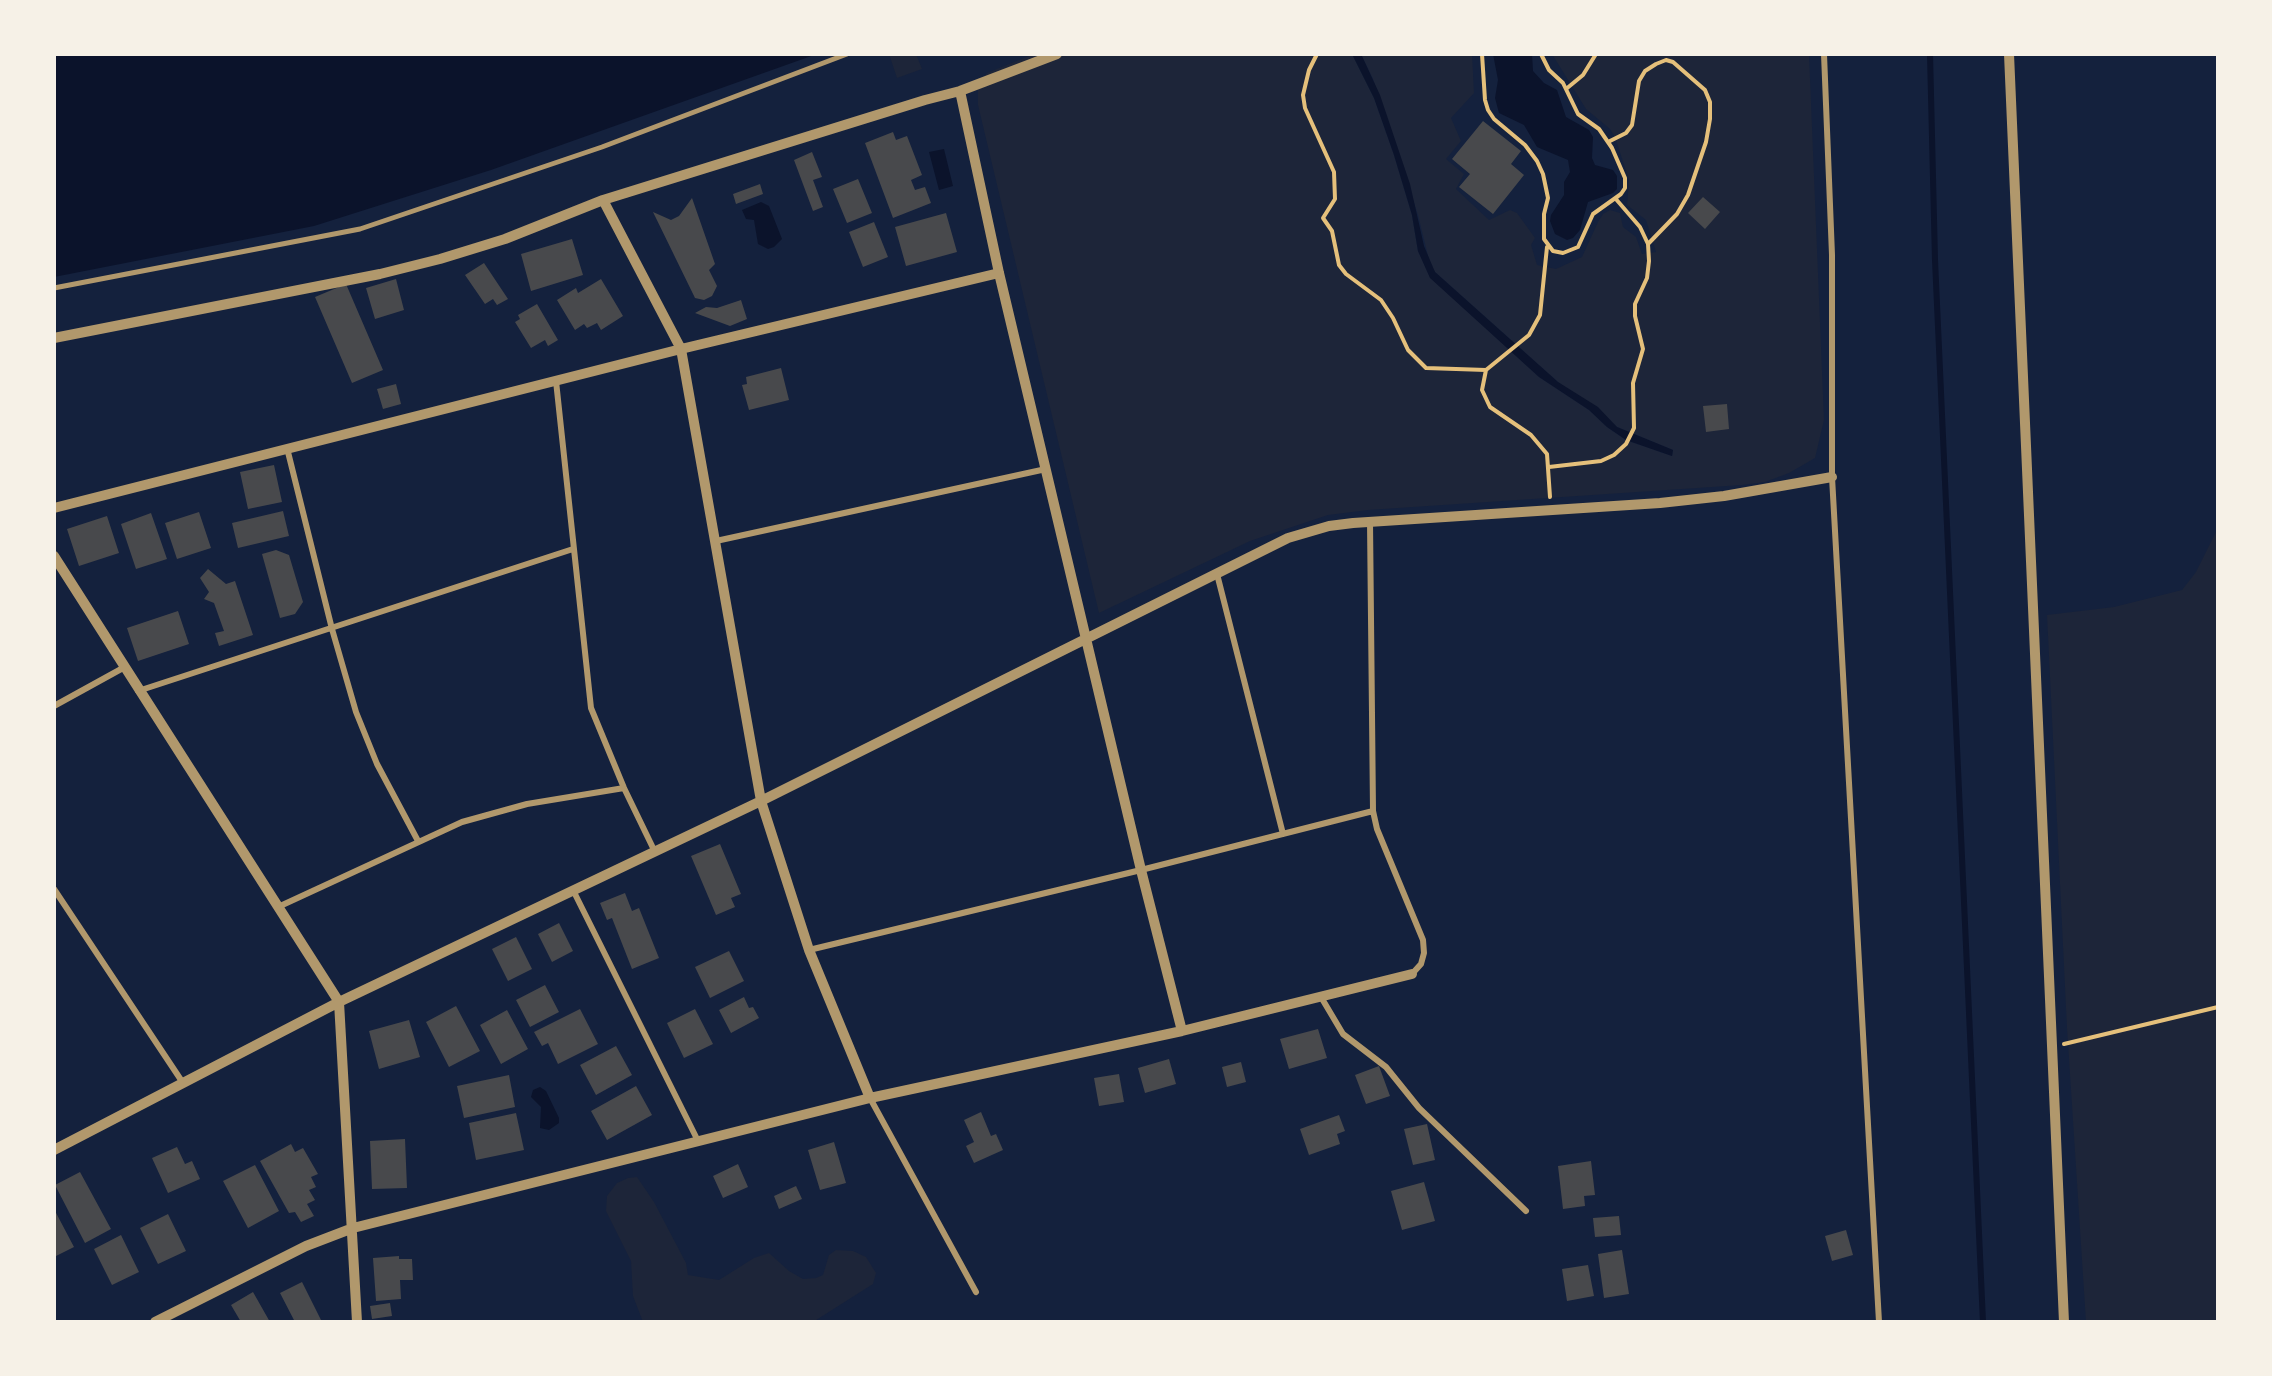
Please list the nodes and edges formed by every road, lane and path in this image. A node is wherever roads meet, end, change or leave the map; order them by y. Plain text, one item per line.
1 (847, 54) edge
2 (1057, 54) edge
3 (1317, 54) edge
4 (1482, 54) edge
5 (1541, 54) edge
6 (1596, 54) edge
7 (1824, 54) edge
8 (2010, 54) edge
9 (1566, 89) junction
10 (960, 91) junction
11 (1608, 142) junction
12 (1615, 198) junction
13 (603, 200) junction
14 (1648, 244) junction
15 (1548, 247) junction
16 (999, 273) junction
17 (54, 288) edge
18 (54, 338) edge
19 (681, 349) junction
20 (1486, 370) junction
21 (556, 380) junction
22 (287, 448) junction
23 (1549, 467) junction
24 (1046, 469) junction
25 (1832, 477) junction
26 (54, 508) edge
27 (1551, 510) junction
28 (1370, 522) junction
29 (716, 541) junction
30 (573, 549) junction
31 (54, 556) edge
32 (1217, 574) junction
33 (332, 629) junction
34 (1086, 639) junction
35 (123, 668) junction
36 (138, 691) junction
37 (54, 706) edge
38 (624, 788) junction
39 (761, 801) junction
40 (1373, 810) junction
41 (1283, 834) junction
42 (418, 841) junction
43 (654, 850) junction
44 (1141, 870) junction
45 (54, 889) edge
46 (573, 891) junction
47 (57, 900) edge
48 (278, 907) junction
49 (809, 950) junction
50 (1412, 974) joint
51 (1321, 997) junction
52 (339, 1002) junction
53 (2218, 1007) edge
54 (1182, 1031) junction
55 (2052, 1046) junction
56 (184, 1084) junction
57 (870, 1098) junction
58 (698, 1141) junction
59 (54, 1150) edge
60 (1526, 1210) dead end
61 (353, 1228) junction
62 (976, 1292) dead end
63 (155, 1322) edge
64 (357, 1322) edge
65 (1879, 1322) edge
66 (2064, 1322) edge

1 - 17 street
2 - 10 street
3 - 20 path
4 - 15 path
5 - 9 path
6 - 9 path
7 - 25 street
8 - 55 street
9 - 11 path
10 - 13 street
10 - 16 street
11 - 12 path
11 - 14 path
12 - 14 path
12 - 15 path
13 - 18 street
13 - 19 street
14 - 23 path
15 - 20 path
16 - 19 street
16 - 24 street
19 - 21 street
19 - 29 street
20 - 23 path
21 - 22 street
21 - 30 street
22 - 26 street
22 - 33 street
23 - 27 path
24 - 29 street
24 - 34 street
25 - 27 street
25 - 65 street
27 - 28 street
28 - 32 street
28 - 40 street
29 - 39 street
30 - 33 street
30 - 38 street
31 - 35 street
32 - 34 street
32 - 41 street
33 - 36 street
33 - 42 street
34 - 39 street
34 - 44 street
35 - 36 street
35 - 37 street
36 - 48 street
38 - 42 street
38 - 43 street
39 - 43 street
39 - 49 street
40 - 41 street
40 - 50 street
41 - 44 street
42 - 48 street
43 - 46 street
44 - 49 street
44 - 54 street
45 - 47 street
46 - 52 street
46 - 58 street
47 - 56 street
48 - 52 street
49 - 57 street
50 - 51 street
51 - 54 street
51 - 60 street
52 - 56 street
52 - 61 street
53 - 55 path
54 - 57 street
55 - 66 street
56 - 59 street
57 - 58 street
57 - 62 street
58 - 61 street
61 - 63 street
61 - 64 street

